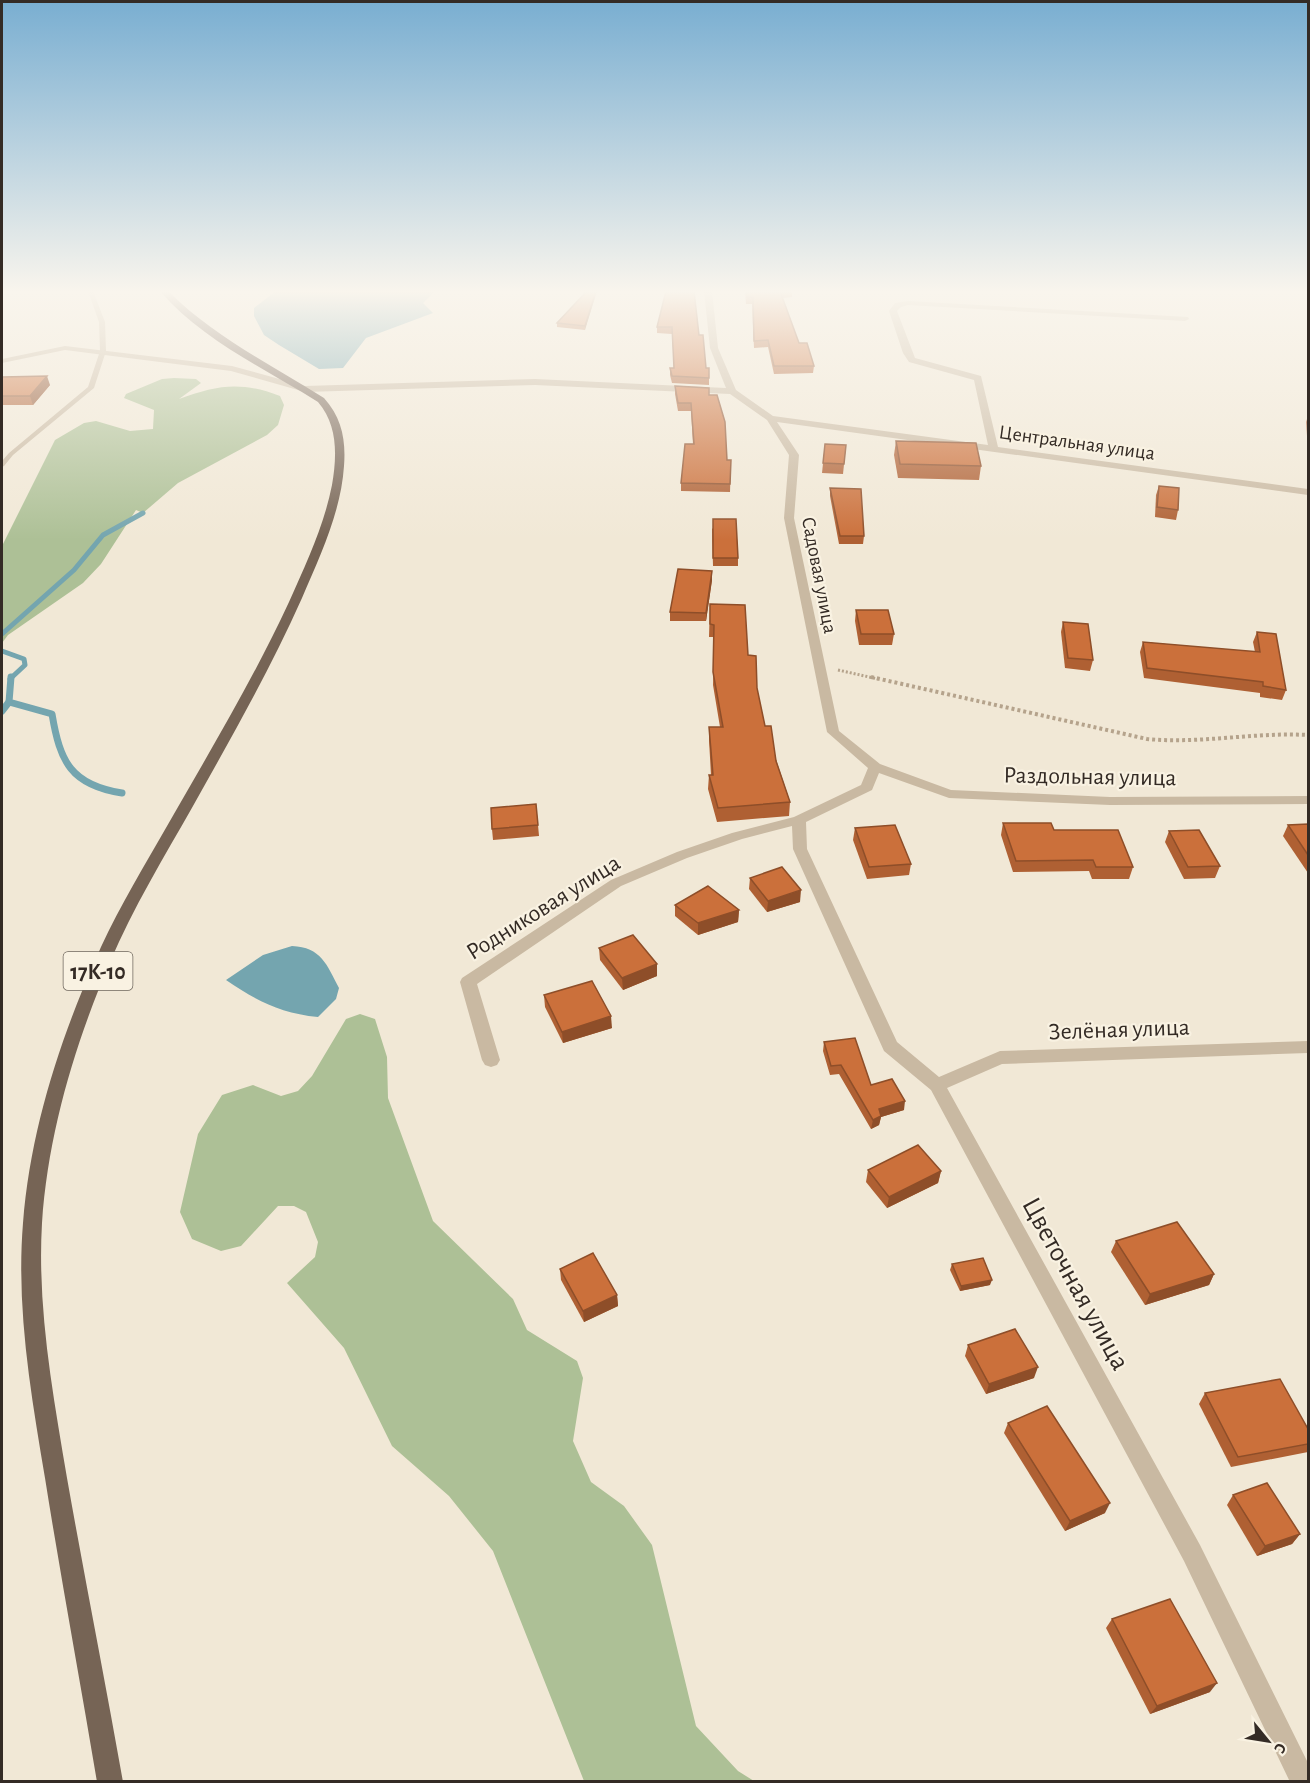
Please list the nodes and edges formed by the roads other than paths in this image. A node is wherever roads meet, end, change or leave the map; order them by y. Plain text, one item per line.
1 (95, 374) edge
2 (251, 374) edge
3 (281, 374) edge
4 (725, 374) edge
5 (964, 374) edge
6 (305, 389) junction
7 (732, 391) junction
8 (770, 418) junction
9 (994, 449) junction
10 (2, 465) edge
11 (1308, 492) edge
12 (875, 767) junction
13 (1308, 800) edge
14 (799, 820) junction
15 (1308, 1047) edge
16 (491, 1060) dead end
17 (937, 1085) junction
18 (110, 1782) edge
19 (1304, 1782) edge

1 - 10 lane
2 - 6 street
3 - 6 main road, 17К-10
4 - 7 street
5 - 9 street
6 - 7 street
6 - 18 main road, 17К-10
7 - 8 street, Садовая улица
8 - 9 street, Центральная улица
8 - 12 street, Садовая улица
9 - 11 street, Центральная улица
12 - 13 street, Раздольная улица
12 - 14 street, Родниковая улица
14 - 16 street, Родниковая улица
14 - 17 street, Цветочная улица
15 - 17 street, Зелёная улица
17 - 19 street, Цветочная улица

